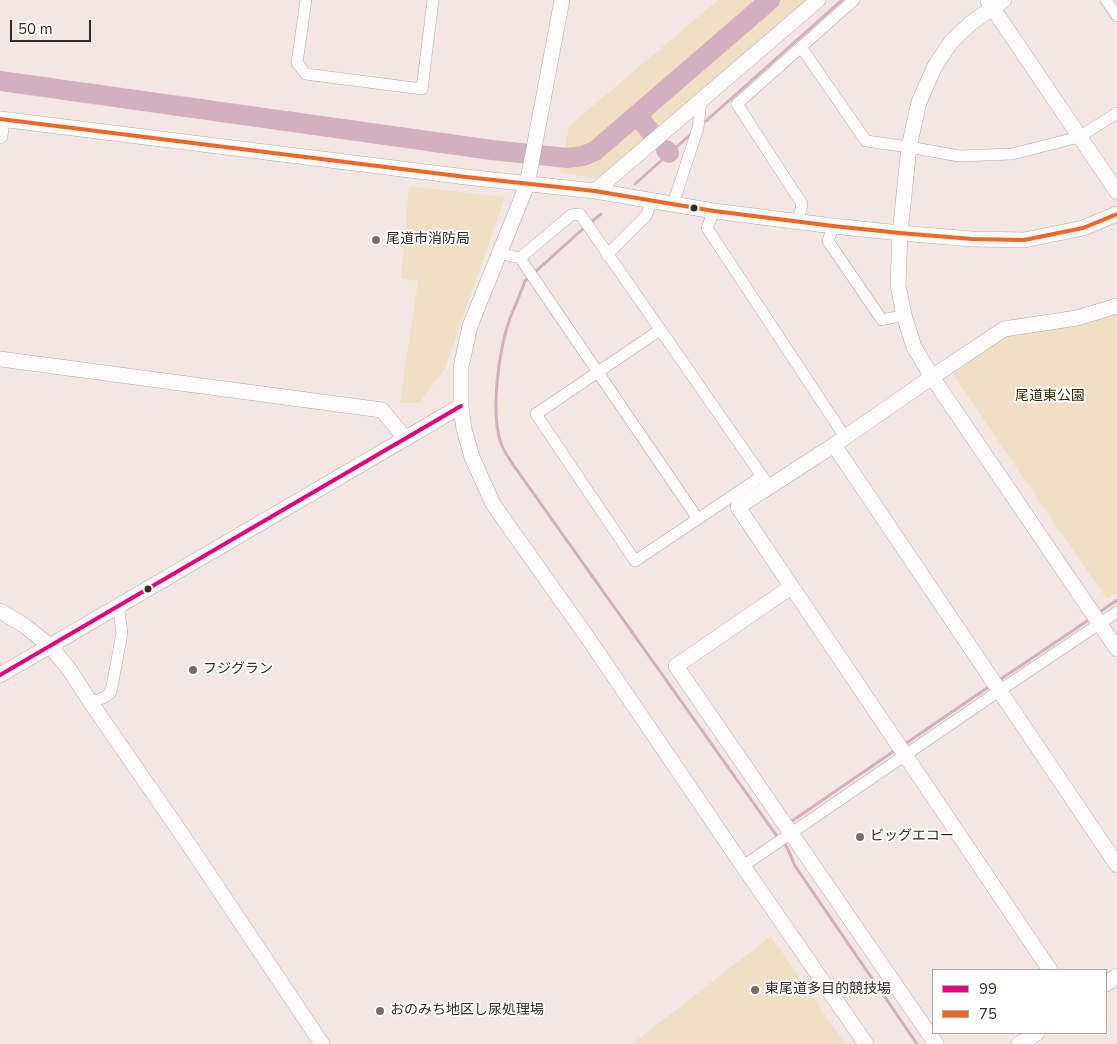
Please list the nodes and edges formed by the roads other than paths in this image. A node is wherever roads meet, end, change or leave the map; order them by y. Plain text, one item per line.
1 (306, 0) edge
2 (433, 0) edge
3 (562, 0) edge
4 (818, 0) edge
5 (854, 0) edge
6 (1106, 0) edge
7 (994, 2) edge
8 (1117, 16) edge
9 (801, 47) junction
10 (701, 101) junction
11 (1117, 113) edge
12 (1, 119) edge
13 (0, 136) edge
14 (1079, 137) junction
15 (909, 147) junction
16 (528, 178) junction
17 (595, 191) junction
18 (1117, 192) edge
19 (652, 201) junction
20 (673, 204) junction
21 (714, 211) junction
22 (1117, 214) edge
23 (798, 222) junction
24 (832, 226) junction
25 (900, 233) junction
26 (500, 253) junction
27 (607, 255) junction
28 (520, 258) junction
29 (1117, 306) edge
30 (904, 315) junction
31 (660, 330) junction
32 (0, 358) edge
33 (598, 372) junction
34 (932, 377) junction
35 (461, 406) junction
36 (405, 438) junction
37 (840, 441) junction
38 (766, 482) junction
39 (698, 519) junction
40 (791, 588) junction
41 (118, 606) junction
42 (0, 611) edge
43 (1117, 612) edge
44 (1096, 618) junction
45 (50, 646) junction
46 (1117, 649) edge
47 (0, 675) edge
48 (995, 686) junction
49 (91, 703) junction
50 (901, 751) junction
51 (784, 833) junction
52 (1117, 865) edge
53 (743, 866) junction
54 (1049, 969) edge
55 (1035, 1034) edge
56 (322, 1044) edge
57 (866, 1044) edge
58 (936, 1044) edge
59 (1019, 1044) edge

1 - 2 street
3 - 16 street
4 - 10 street
5 - 9 street
6 - 8 street
7 - 14 street
7 - 15 street
9 - 15 street
9 - 23 street
10 - 17 street
10 - 20 street
11 - 14 street
12 - 13 street
12 - 16 street
14 - 15 street
14 - 18 street
15 - 25 street
16 - 17 street
16 - 26 street
17 - 19 street
19 - 20 street
19 - 27 street
20 - 21 street
21 - 23 street
21 - 37 street
22 - 25 street
23 - 24 street
24 - 25 street
24 - 30 street
25 - 30 street
26 - 28 street
26 - 35 street
27 - 28 street
27 - 31 street
28 - 33 street
29 - 34 street
30 - 34 street
31 - 33 street
31 - 38 street
32 - 36 street
33 - 39 street
33 - 39 street
34 - 37 street
34 - 44 street
35 - 36 street
35 - 53 street
36 - 41 street
37 - 38 street
37 - 48 street
38 - 39 street
38 - 40 street
40 - 50 street
40 - 51 street
41 - 45 street
41 - 49 street
42 - 45 street
43 - 44 street
44 - 46 street
44 - 48 street
45 - 47 street
45 - 49 street
48 - 50 street
48 - 52 street
49 - 56 street
50 - 51 street
50 - 54 street
51 - 53 street
51 - 58 street
53 - 57 street
55 - 59 street

